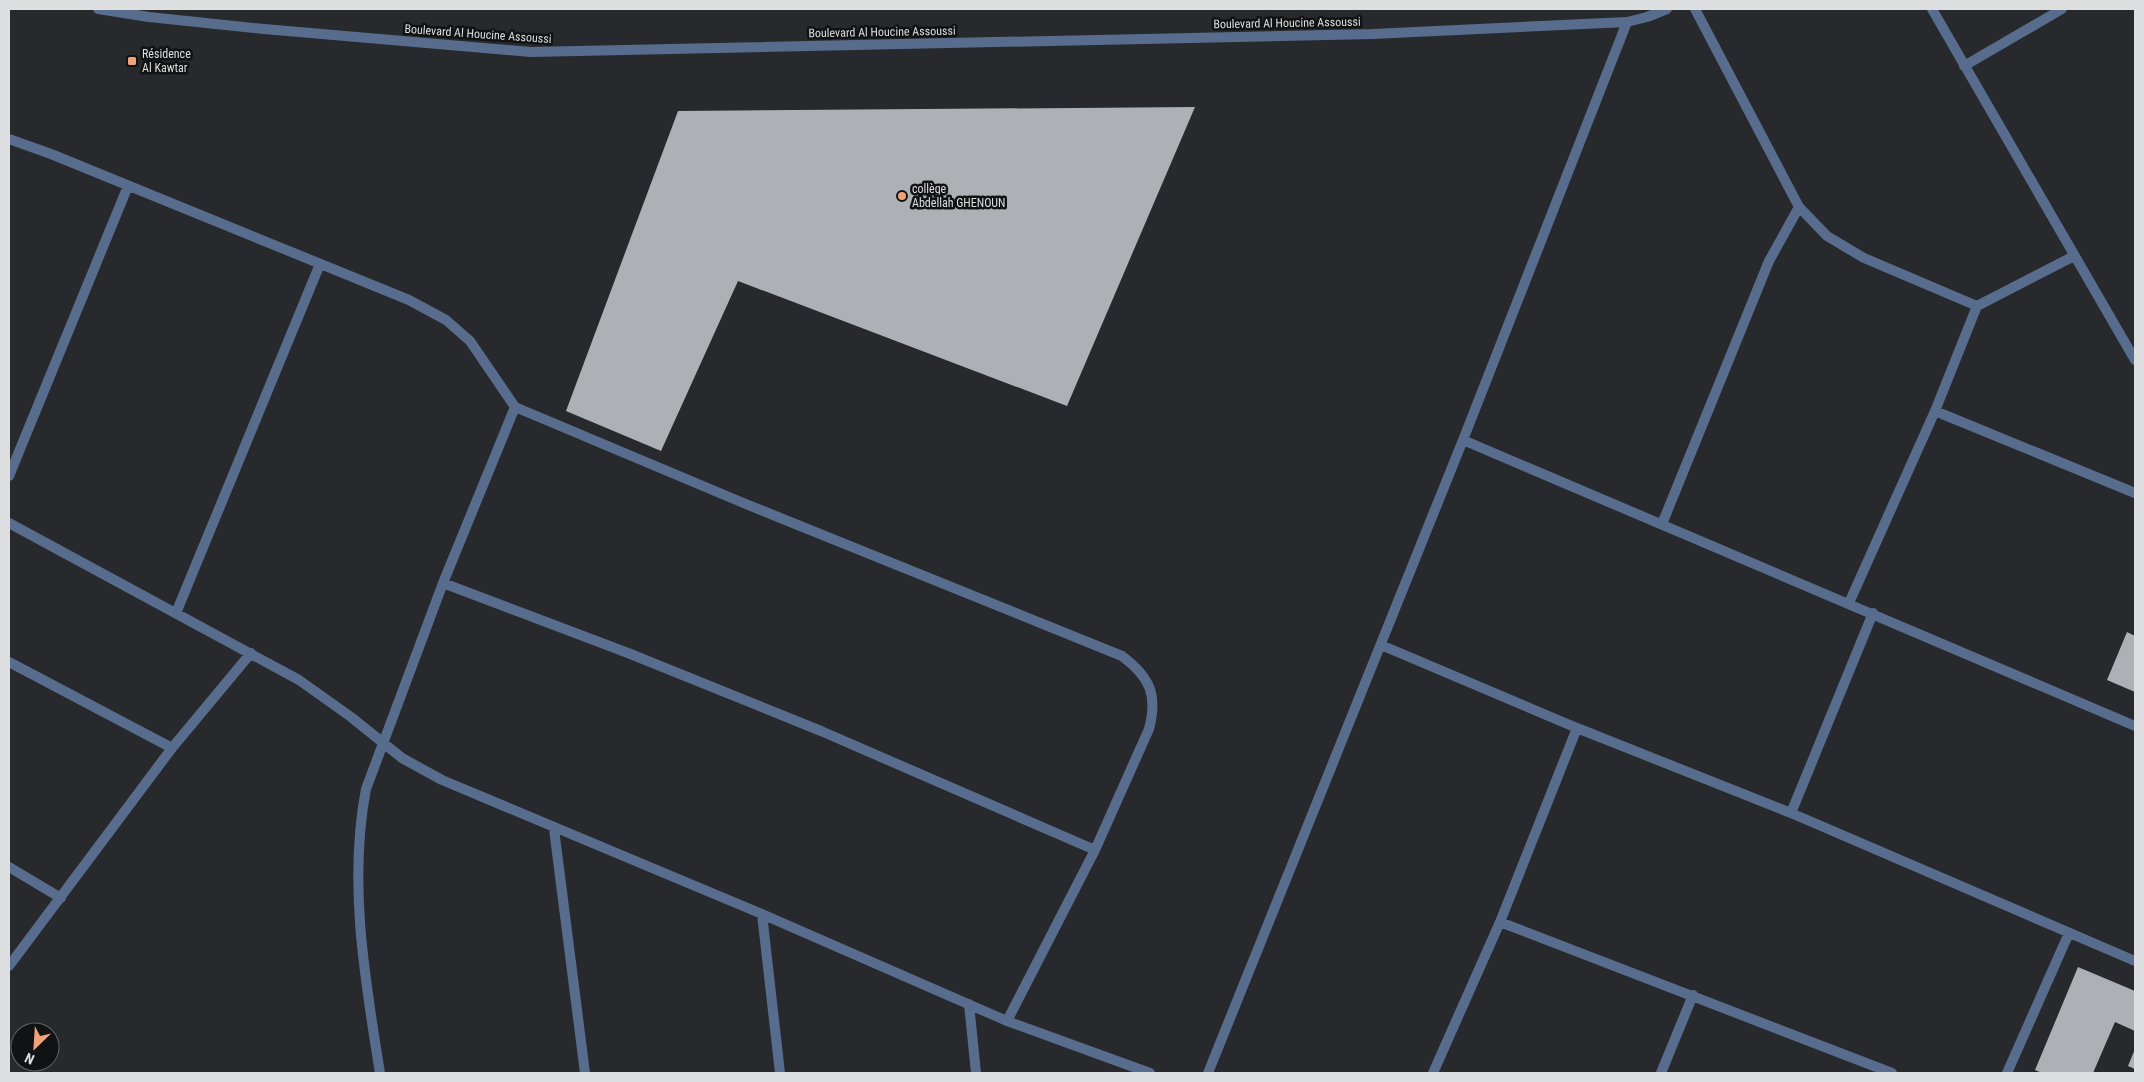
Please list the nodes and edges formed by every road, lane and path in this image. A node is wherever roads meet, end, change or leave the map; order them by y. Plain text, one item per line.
1 (98, 9) edge
2 (1667, 9) edge
3 (1695, 9) edge
4 (1932, 9) edge
5 (2062, 9) edge
6 (1644, 13) edge
7 (1627, 22) junction
8 (1964, 66) junction
9 (9, 139) edge
10 (128, 186) junction
11 (1799, 207) junction
12 (2074, 256) junction
13 (320, 264) junction
14 (1977, 306) junction
15 (2135, 360) edge
16 (515, 407) junction
17 (1935, 411) junction
18 (1463, 440) junction
19 (9, 476) edge
20 (2135, 493) edge
21 (9, 523) edge
22 (1662, 524) junction
23 (443, 583) junction
24 (1849, 603) junction
25 (176, 613) junction
26 (1873, 614) junction
27 (1381, 645) junction
28 (251, 654) junction
29 (9, 662) edge
30 (2135, 726) edge
31 (1577, 728) junction
32 (382, 744) junction
33 (172, 748) junction
34 (1791, 813) junction
35 (554, 829) junction
36 (1095, 850) junction
37 (9, 867) edge
38 (61, 898) junction
39 (762, 914) junction
40 (1500, 922) junction
41 (2069, 933) junction
42 (2135, 962) edge
43 (9, 966) edge
44 (1693, 995) junction
45 (969, 1004) junction
46 (1007, 1021) junction
47 (380, 1073) edge
48 (584, 1073) edge
49 (780, 1073) edge
50 (976, 1073) edge
51 (1150, 1073) edge
52 (1208, 1073) edge
53 (1433, 1073) edge
54 (1661, 1073) edge
55 (1892, 1073) edge
56 (2007, 1073) edge

1 - 7 street, Boulevard Al Houcine Assoussi
2 - 6 street, Boulevard Al Houcine Assoussi
3 - 11 street
4 - 8 street
5 - 8 street
6 - 7 street, Boulevard Al Houcine Assoussi
7 - 18 street
8 - 12 street
9 - 10 street
10 - 13 street
10 - 19 street
11 - 14 street
11 - 22 street
12 - 14 street
12 - 15 street
13 - 16 street
13 - 25 street
14 - 17 street
16 - 23 street
16 - 36 street
17 - 20 street
17 - 24 street
18 - 22 street
18 - 27 street
21 - 25 street
22 - 24 street
23 - 32 street
23 - 36 street
24 - 26 street
25 - 28 street
26 - 30 street
26 - 34 street
27 - 31 street
27 - 52 street
28 - 32 street
28 - 33 street
29 - 33 street
31 - 34 street
31 - 40 street
32 - 35 street
32 - 47 street
33 - 38 street
34 - 41 street
35 - 39 street
35 - 48 street
36 - 46 street
37 - 38 street
38 - 43 street
39 - 45 street
39 - 49 street
40 - 44 street
40 - 53 street
41 - 42 street
41 - 56 street
44 - 54 street
44 - 55 street
45 - 46 street
45 - 50 street
46 - 51 street

